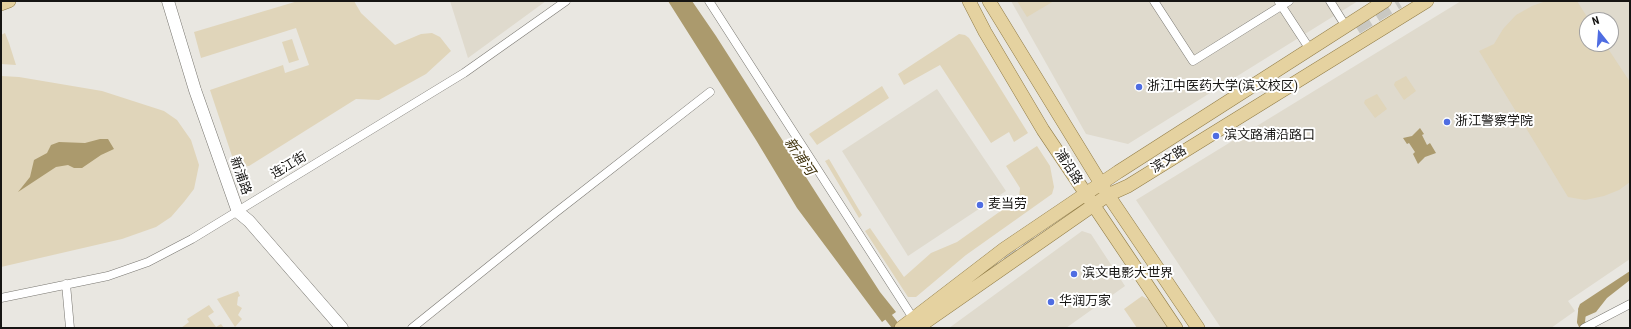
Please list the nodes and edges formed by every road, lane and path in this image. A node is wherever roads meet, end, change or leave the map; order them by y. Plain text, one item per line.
1 (9, 1) edge
2 (168, 1) edge
3 (566, 1) edge
4 (709, 1) edge
5 (969, 1) edge
6 (988, 1) edge
7 (1154, 1) edge
8 (1289, 1) edge
9 (1330, 1) edge
10 (1384, 1) edge
11 (1427, 1) edge
12 (1280, 3) edge
13 (1, 4) edge
14 (1345, 25) junction
15 (1309, 48) junction
16 (710, 92) dead end
17 (1101, 184) junction
18 (1086, 194) junction
19 (1108, 195) junction
20 (1093, 205) junction
21 (238, 212) junction
22 (66, 284) junction
23 (1, 298) edge
24 (1630, 304) edge
25 (919, 320) edge
26 (70, 328) edge
27 (342, 328) edge
28 (412, 328) edge
29 (901, 328) edge
30 (1176, 328) edge
31 (1198, 328) edge
32 (1584, 328) edge

1 - 13 main road
2 - 21 street, 新浦路
3 - 21 street, 连江街
4 - 25 street
5 - 18 main road, 浦沿路
6 - 17 main road, 浦沿路
7 - 12 street
8 - 12 street
9 - 14 street
10 - 14 main road, 滨文路
11 - 19 main road, 滨文路
12 - 15 street
14 - 15 main road, 滨文路
15 - 17 main road, 滨文路
16 - 28 street
17 - 18 main road, 滨文路
17 - 19 main road, 浦沿路
18 - 20 main road, 浦沿路
18 - 25 main road, 滨文路
19 - 20 main road, 滨文路
19 - 31 main road
20 - 25 main road, 滨文路
20 - 30 main road, 浦沿路
21 - 22 street, 连江街
21 - 27 street, 新浦路
22 - 23 street, 连江街
22 - 26 street
24 - 32 street
25 - 29 main road, 滨文路

